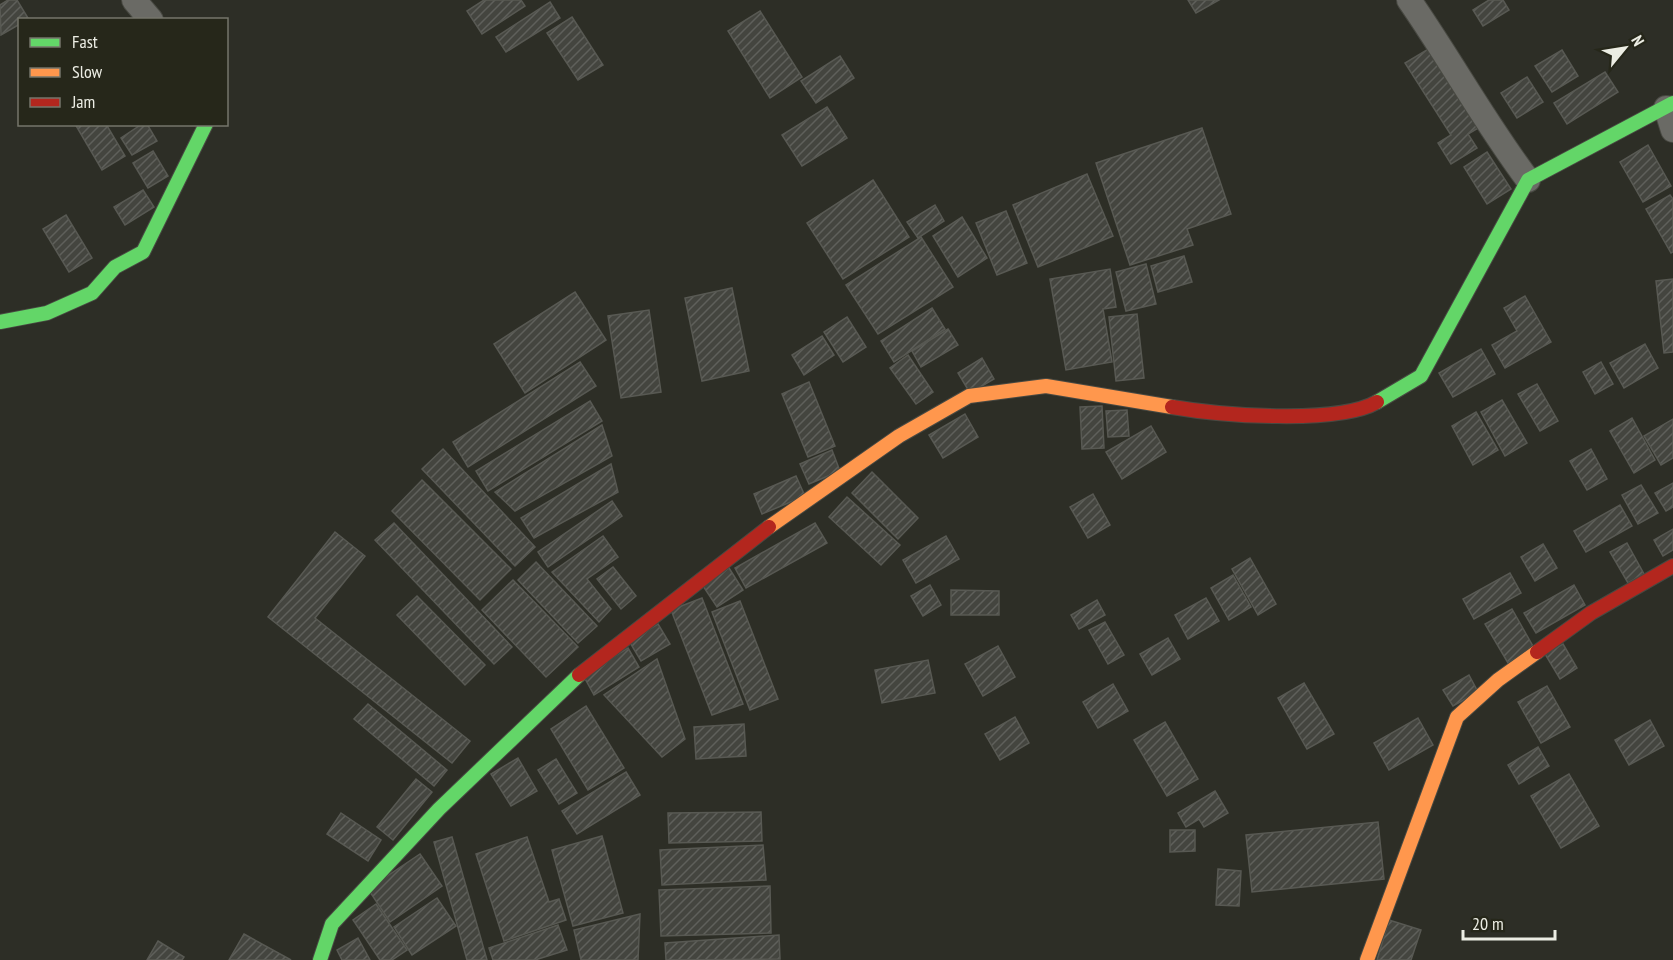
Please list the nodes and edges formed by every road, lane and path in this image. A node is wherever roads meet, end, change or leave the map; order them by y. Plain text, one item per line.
1 (134, 0) edge
2 (1409, 0) edge
3 (149, 18) edge
4 (1671, 114) edge
5 (205, 126) edge
6 (1528, 180) junction
7 (0, 322) edge
8 (1673, 566) edge
9 (320, 960) edge
10 (1367, 960) edge

1 - 3 street
2 - 6 street
4 - 6 street
5 - 7 street
6 - 9 street
8 - 10 street

